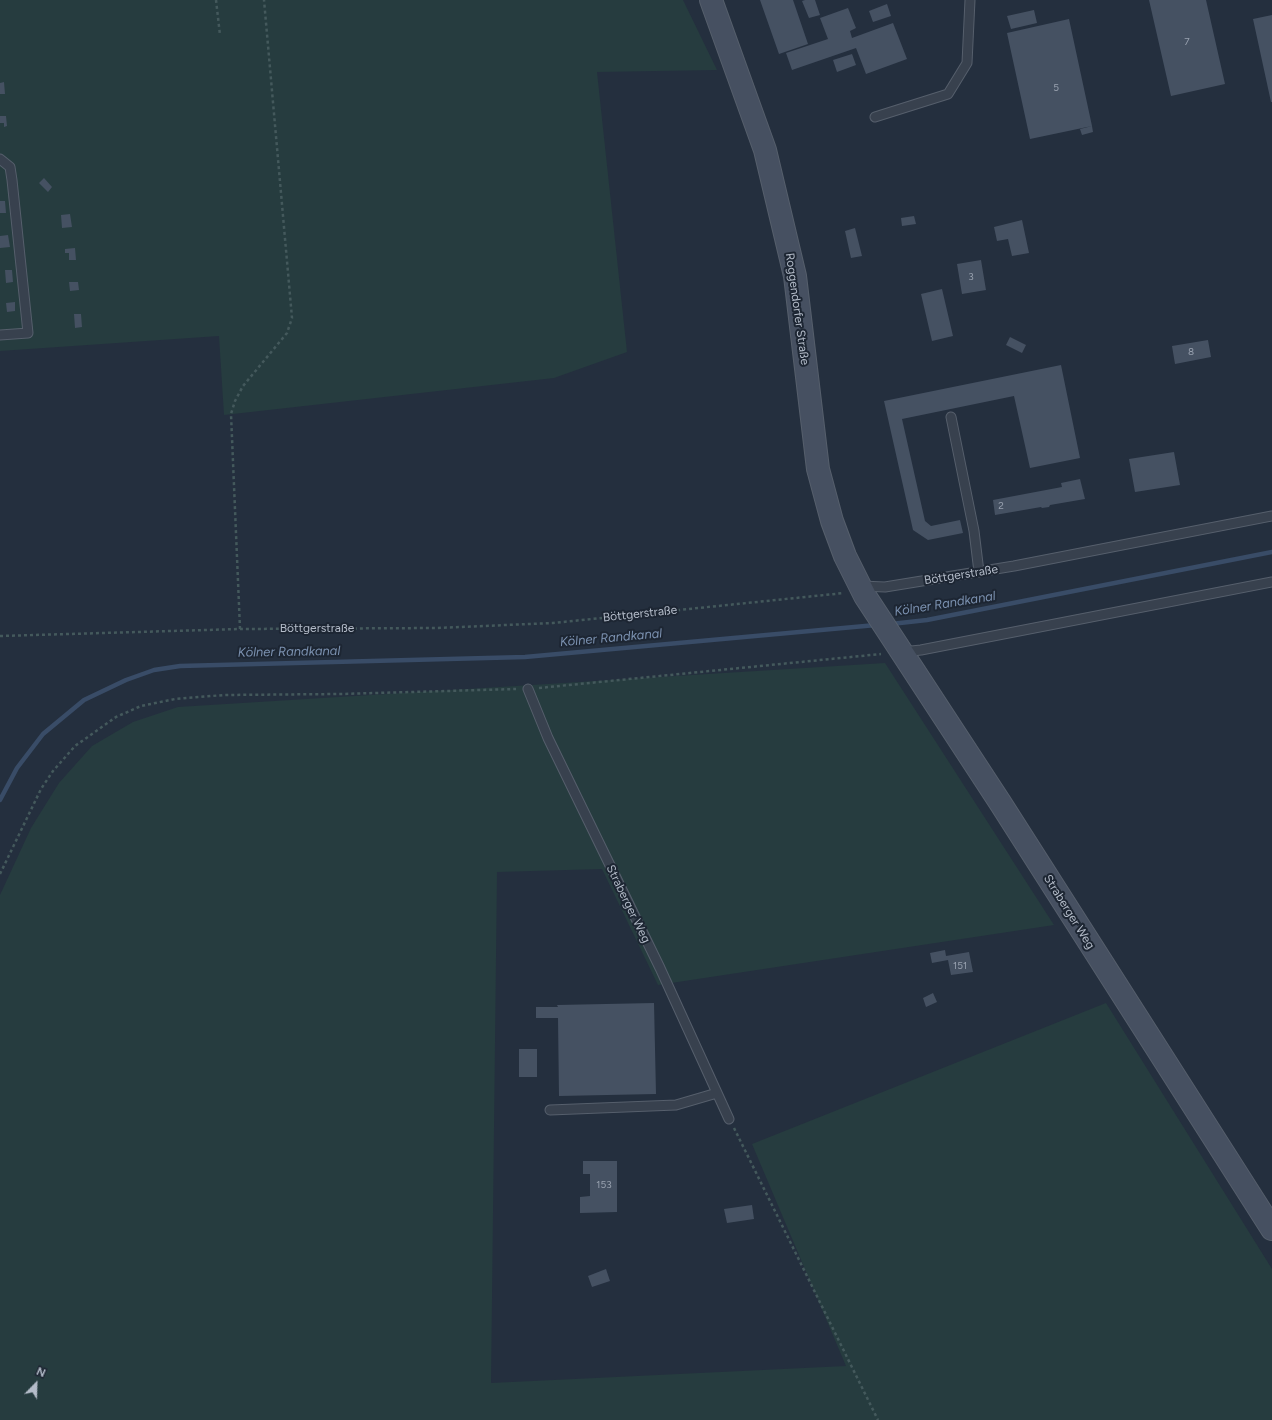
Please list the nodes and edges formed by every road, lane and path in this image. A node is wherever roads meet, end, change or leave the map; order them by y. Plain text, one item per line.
1 (216, 0) edge
2 (264, 0) edge
3 (711, 0) edge
4 (970, 0) edge
5 (220, 35) dead end
6 (875, 117) dead end
7 (0, 159) edge
8 (0, 335) edge
9 (951, 417) dead end
10 (1272, 516) edge
11 (978, 572) junction
12 (1272, 582) edge
13 (862, 591) junction
14 (240, 629) junction
15 (0, 636) edge
16 (900, 649) junction
17 (528, 689) junction
18 (0, 874) edge
19 (717, 1093) junction
20 (550, 1110) dead end
21 (729, 1119) joint
22 (1272, 1229) edge
23 (878, 1420) edge

1 - 5 path
2 - 14 path
3 - 13 main road, Roggendorfer Straße
4 - 6 lane
7 - 8 lane
9 - 11 lane
10 - 11 lane, Böttgerstraße
11 - 13 lane, Böttgerstraße
12 - 16 lane
13 - 14 path, Böttgerstraße
13 - 16 main road, Straberger Weg
14 - 15 path, Böttgerstraße
16 - 17 path
16 - 22 main road, Straberger Weg
17 - 18 path
17 - 19 lane, Straberger Weg
19 - 20 lane
19 - 21 lane, Straberger Weg
21 - 23 path

